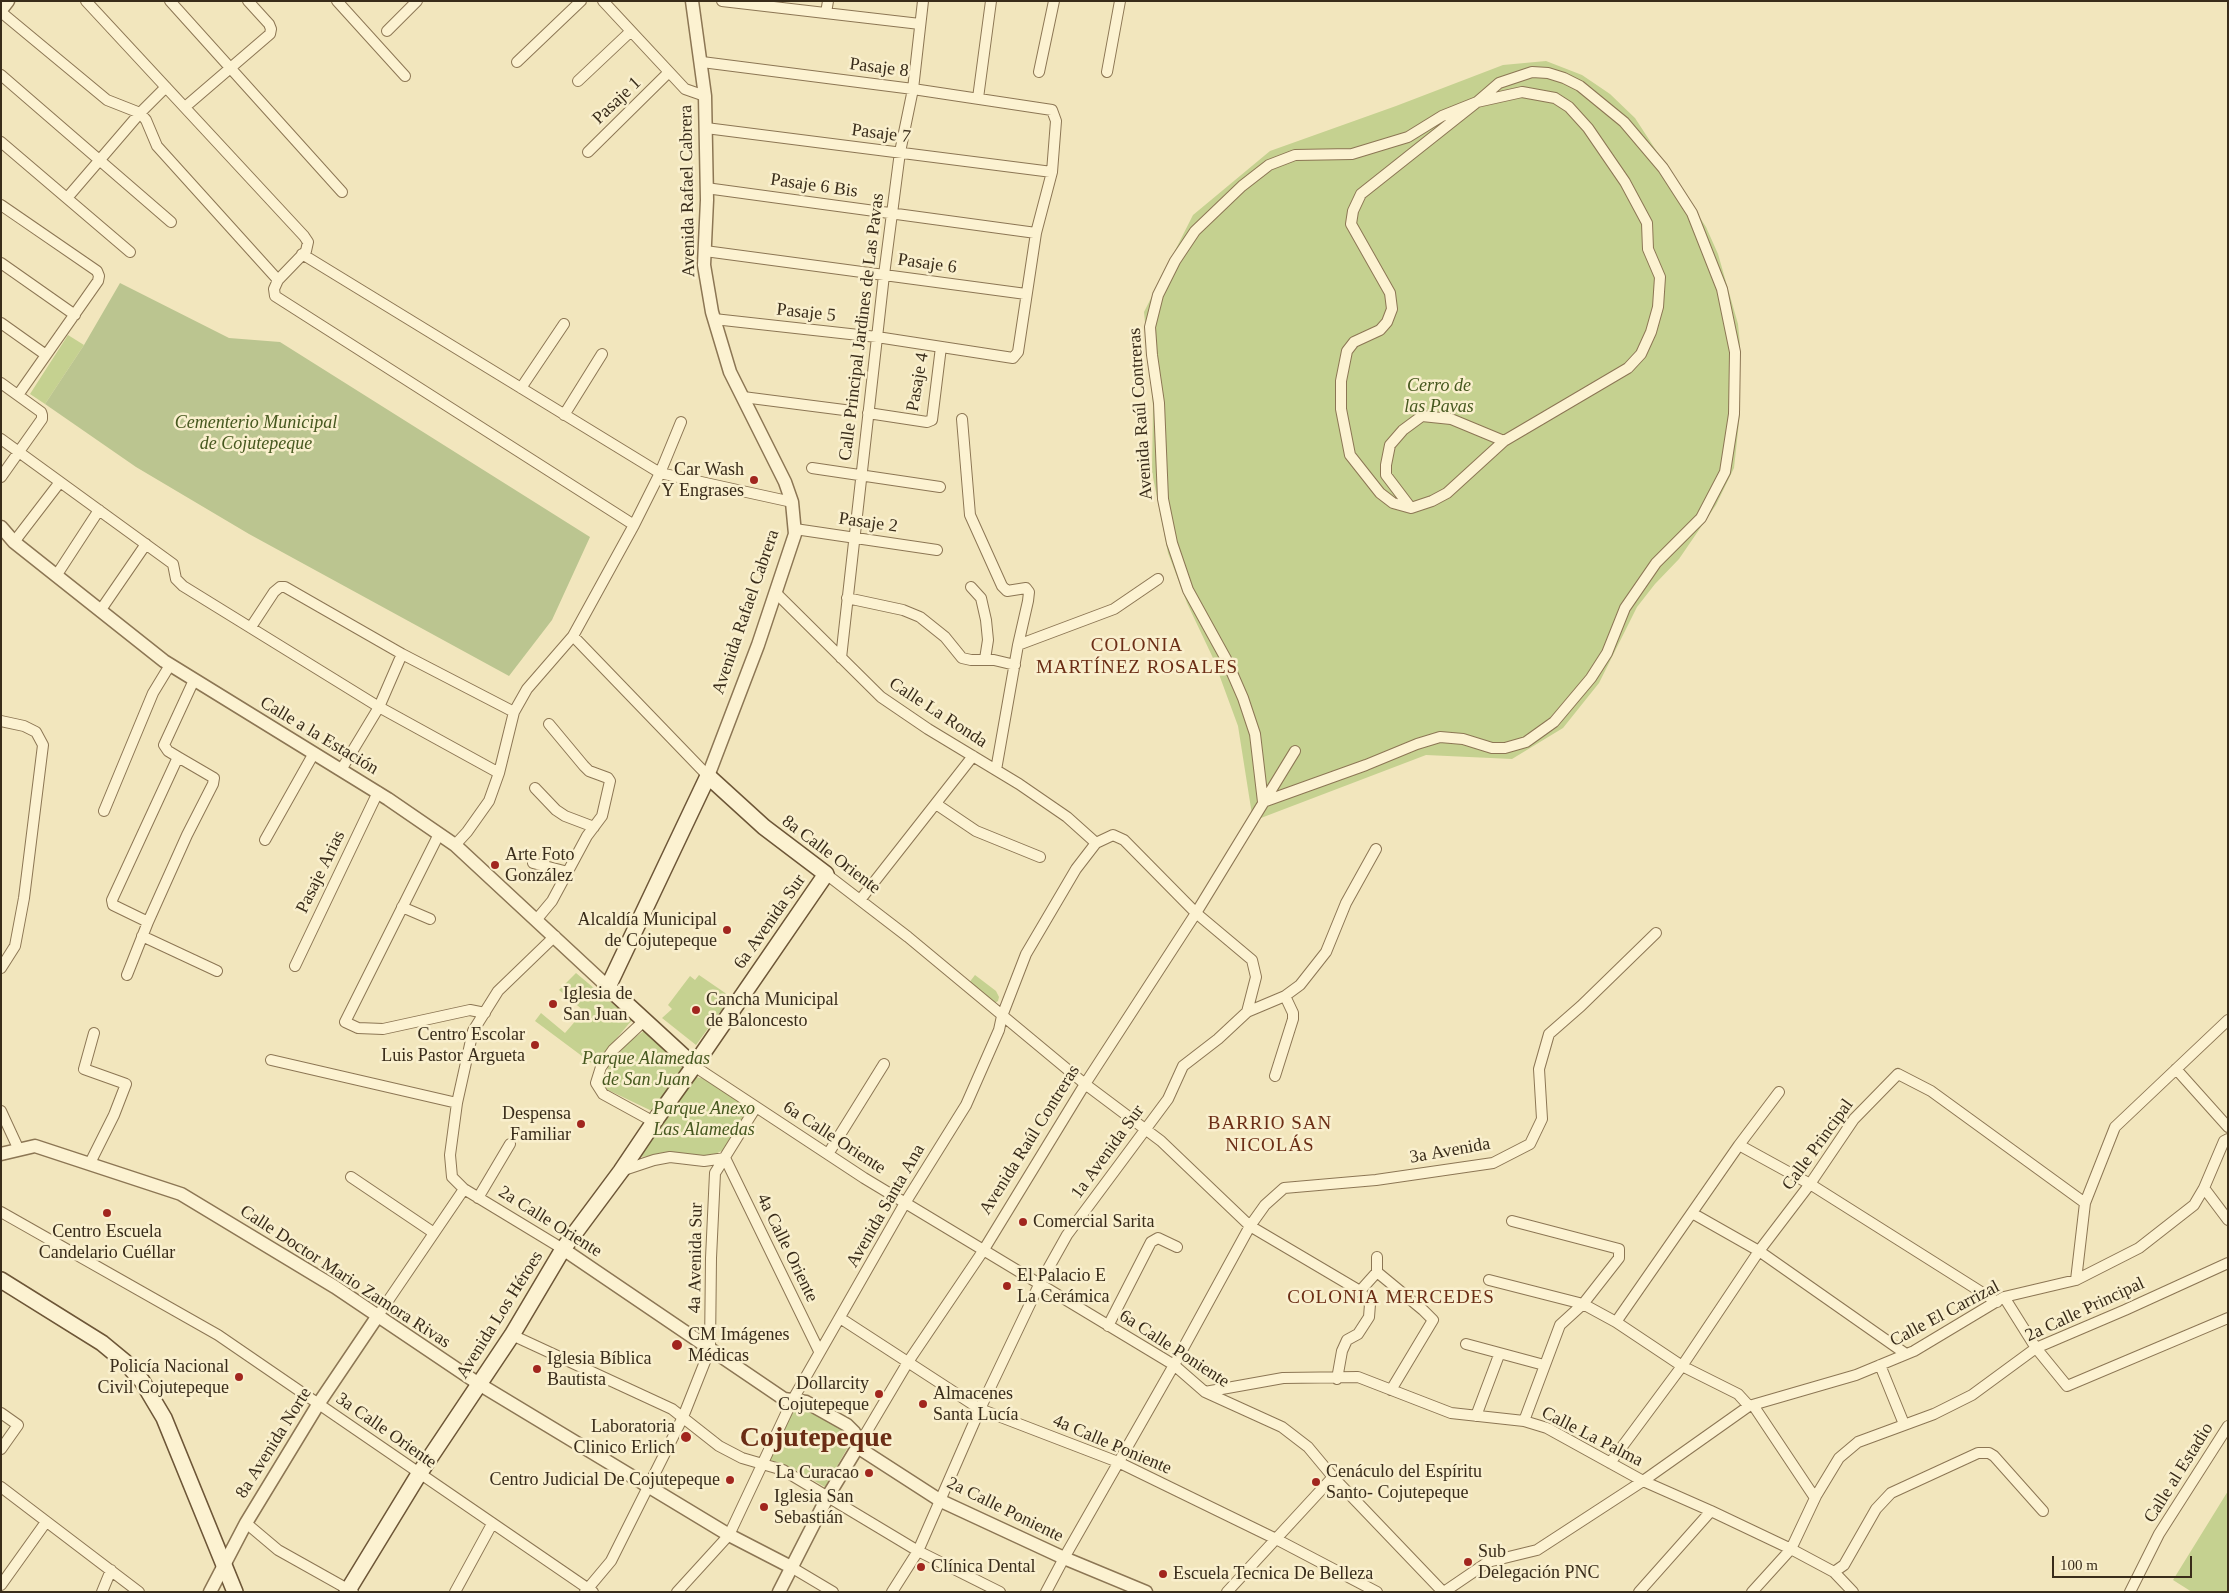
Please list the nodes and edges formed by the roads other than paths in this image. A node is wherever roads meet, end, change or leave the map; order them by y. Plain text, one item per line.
1 (8, 1) edge
2 (86, 1) edge
3 (170, 1) edge
4 (248, 1) edge
5 (337, 1) edge
6 (417, 1) edge
7 (581, 1) edge
8 (603, 1) edge
9 (692, 1) edge
10 (722, 1) edge
11 (828, 1) edge
12 (923, 1) edge
13 (991, 1) edge
14 (1054, 1) edge
15 (1120, 1) edge
16 (727, 2) edge
17 (761, 3) edge
18 (1, 11) edge
19 (826, 13) junction
20 (920, 24) junction
21 (388, 31) dead end
22 (630, 32) junction
23 (517, 62) dead end
24 (702, 62) junction
25 (232, 68) junction
26 (669, 72) junction
27 (1040, 72) dead end
28 (1106, 72) dead end
29 (1, 75) edge
30 (405, 76) dead end
31 (578, 81) dead end
32 (166, 87) junction
33 (914, 88) junction
34 (705, 96) junction
35 (978, 98) junction
36 (1477, 102) junction
37 (185, 108) junction
38 (140, 113) junction
39 (706, 128) junction
40 (1, 142) edge
41 (588, 152) dead end
42 (900, 152) junction
43 (100, 160) junction
44 (1052, 172) junction
45 (706, 188) junction
46 (342, 192) dead end
47 (67, 198) junction
48 (1, 204) edge
49 (892, 214) junction
50 (172, 222) dead end
51 (1036, 233) junction
52 (704, 251) junction
53 (130, 252) dead end
54 (302, 254) junction
55 (1, 264) edge
56 (884, 275) junction
57 (278, 280) junction
58 (1026, 294) junction
59 (75, 315) junction
60 (714, 320) junction
61 (1, 323) edge
62 (564, 324) dead end
63 (877, 337) junction
64 (941, 347) junction
65 (602, 354) dead end
66 (46, 355) junction
67 (1, 383) edge
68 (520, 388) junction
69 (18, 395) junction
70 (742, 397) junction
71 (852, 411) dead end
72 (868, 413) junction
73 (564, 415) junction
74 (962, 420) dead end
75 (681, 422) dead end
76 (1, 439) edge
77 (1504, 441) junction
78 (19, 452) junction
79 (812, 468) dead end
80 (660, 473) junction
81 (861, 475) junction
82 (1, 477) edge
83 (60, 482) junction
84 (940, 487) dead end
85 (792, 502) junction
86 (1411, 508) junction
87 (99, 510) junction
88 (634, 525) junction
89 (1, 527) edge
90 (794, 529) junction
91 (854, 536) junction
92 (14, 542) junction
93 (146, 544) junction
94 (938, 550) dead end
95 (56, 576) junction
96 (1158, 579) dead end
97 (971, 587) dead end
98 (776, 593) junction
99 (847, 598) junction
100 (100, 611) junction
101 (251, 628) junction
102 (573, 636) junction
103 (1018, 645) junction
104 (403, 655) junction
105 (840, 658) junction
106 (985, 659) junction
107 (170, 665) junction
108 (1014, 665) junction
109 (194, 680) junction
110 (379, 707) junction
111 (514, 712) junction
112 (1, 721) edge
113 (548, 724) dead end
114 (1295, 751) dead end
115 (314, 754) junction
116 (973, 756) junction
117 (178, 757) junction
118 (341, 770) junction
119 (996, 770) junction
120 (499, 773) junction
121 (708, 776) junction
122 (535, 788) dead end
123 (378, 792) junction
124 (1263, 802) junction
125 (936, 804) junction
126 (104, 811) dead end
127 (594, 827) junction
128 (439, 834) junction
129 (265, 840) dead end
130 (1096, 843) junction
131 (455, 845) junction
132 (1376, 849) dead end
133 (1040, 857) dead end
134 (533, 863) dead end
135 (568, 872) junction
136 (826, 874) junction
137 (860, 900) junction
138 (402, 907) junction
139 (1196, 913) junction
140 (430, 919) dead end
141 (537, 919) junction
142 (148, 922) junction
143 (1656, 933) dead end
144 (142, 936) junction
145 (555, 936) junction
146 (294, 966) dead end
147 (1, 968) edge
148 (217, 971) dead end
149 (126, 975) dead end
150 (608, 987) junction
151 (1285, 996) junction
152 (1247, 1012) junction
153 (485, 1013) junction
154 (1002, 1016) junction
155 (645, 1020) junction
156 (2227, 1022) edge
157 (94, 1033) dead end
158 (271, 1060) dead end
159 (884, 1064) dead end
160 (694, 1066) junction
161 (2176, 1069) junction
162 (1275, 1076) dead end
163 (1085, 1084) junction
164 (1780, 1092) dead end
165 (457, 1103) junction
166 (756, 1107) junction
167 (1, 1110) edge
168 (654, 1122) junction
169 (2228, 1127) edge
170 (1145, 1128) junction
171 (2228, 1139) edge
172 (510, 1144) dead end
173 (1739, 1146) junction
174 (19, 1150) junction
175 (1, 1154) edge
176 (828, 1154) junction
177 (725, 1158) junction
178 (90, 1163) junction
179 (621, 1171) junction
180 (351, 1177) dead end
181 (1810, 1184) junction
182 (2204, 1188) junction
183 (464, 1189) junction
184 (478, 1198) junction
185 (2085, 1202) junction
186 (905, 1203) junction
187 (1, 1212) edge
188 (1692, 1213) junction
189 (2228, 1220) edge
190 (1512, 1221) dead end
191 (1250, 1226) junction
192 (434, 1233) junction
193 (1177, 1246) dead end
194 (563, 1249) junction
195 (983, 1251) junction
196 (1759, 1251) junction
197 (1377, 1257) dead end
198 (2228, 1263) edge
199 (1377, 1272) junction
200 (1, 1280) edge
201 (1488, 1280) dead end
202 (2076, 1280) junction
203 (1039, 1285) junction
204 (1360, 1291) junction
205 (2000, 1300) junction
206 (1583, 1304) junction
207 (377, 1317) junction
208 (840, 1318) junction
209 (2228, 1318) edge
210 (1616, 1322) junction
211 (1108, 1326) junction
212 (512, 1335) junction
213 (1466, 1344) dead end
214 (2036, 1348) junction
215 (710, 1349) junction
216 (819, 1352) junction
217 (1906, 1354) junction
218 (1500, 1355) junction
219 (908, 1362) junction
220 (1174, 1365) junction
221 (1544, 1365) junction
222 (1682, 1366) junction
223 (1880, 1366) junction
224 (1337, 1379) junction
225 (479, 1384) junction
226 (1391, 1390) junction
227 (1205, 1392) junction
228 (792, 1400) junction
229 (318, 1403) junction
230 (1751, 1406) junction
231 (980, 1409) junction
232 (1, 1414) edge
233 (1476, 1416) junction
234 (683, 1417) junction
235 (1524, 1421) junction
236 (1904, 1424) junction
237 (2228, 1426) edge
238 (860, 1443) junction
239 (1, 1449) edge
240 (1118, 1462) junction
241 (763, 1464) junction
242 (1610, 1464) junction
243 (419, 1474) junction
244 (1334, 1477) junction
245 (1643, 1481) junction
246 (649, 1485) junction
247 (1, 1487) edge
248 (828, 1496) junction
249 (1815, 1498) junction
250 (941, 1501) junction
251 (1712, 1511) junction
252 (2043, 1511) dead end
253 (46, 1522) junction
254 (246, 1523) junction
255 (492, 1524) junction
256 (729, 1535) junction
257 (1276, 1539) junction
258 (1791, 1549) junction
259 (918, 1551) junction
260 (1064, 1558) junction
261 (224, 1562) junction
262 (791, 1567) junction
263 (111, 1570) junction
264 (1834, 1572) junction
265 (1, 1585) edge
266 (349, 1591) edge
267 (588, 1591) edge
268 (102, 1592) edge
269 (139, 1592) edge
270 (210, 1592) edge
271 (235, 1592) edge
272 (455, 1592) edge
273 (677, 1592) edge
274 (779, 1592) edge
275 (833, 1592) edge
276 (892, 1592) edge
277 (1000, 1592) edge
278 (1046, 1592) edge
279 (1146, 1592) edge
280 (1227, 1592) edge
281 (1377, 1592) edge
282 (1444, 1592) edge
283 (1639, 1592) edge
284 (1752, 1592) edge
285 (1853, 1592) edge
286 (2130, 1592) edge

1 - 18 street
2 - 32 street
3 - 25 street
4 - 25 street
5 - 30 street
6 - 21 street
7 - 23 street
8 - 22 street
9 - 24 street, Avenida Rafael Cabrera
10 - 16 street
11 - 19 street
12 - 20 street, Calle Principal Jardines de Las Pavas
13 - 35 street
14 - 27 street
15 - 28 street
16 - 17 street
17 - 19 street
18 - 38 street
19 - 20 street
20 - 33 street, Calle Principal Jardines de Las Pavas
22 - 26 street
22 - 31 street
24 - 33 street, Pasaje 8
24 - 34 street, Avenida Rafael Cabrera
25 - 37 street
25 - 46 street
26 - 34 street
26 - 41 street, Pasaje 1
29 - 43 street
32 - 37 street
32 - 38 street
33 - 35 street, Pasaje 8
33 - 42 street, Calle Principal Jardines de Las Pavas
34 - 39 street, Avenida Rafael Cabrera
35 - 44 street, Pasaje 8
36 - 77 street, Avenida Raúl Contreras
36 - 86 street, Avenida Raúl Contreras
36 - 124 street, Avenida Raúl Contreras
36 - 124 street, Avenida Raúl Contreras
37 - 54 street
38 - 43 street
38 - 57 street
39 - 42 street, Pasaje 7
39 - 45 street, Avenida Rafael Cabrera
40 - 47 street
42 - 44 street, Pasaje 7
42 - 49 street, Calle Principal Jardines de Las Pavas
43 - 47 street
43 - 50 street
44 - 51 street
45 - 49 street, Pasaje 6 Bis
45 - 52 street, Avenida Rafael Cabrera
47 - 53 street
48 - 59 street
49 - 51 street, Pasaje 6 Bis
49 - 56 street, Calle Principal Jardines de Las Pavas
51 - 58 street
52 - 56 street, Pasaje 6
52 - 60 street, Avenida Rafael Cabrera
54 - 57 street
54 - 68 street
55 - 59 street
56 - 58 street, Pasaje 6
56 - 63 street, Calle Principal Jardines de Las Pavas
57 - 88 street
58 - 64 street, Pasaje 5
59 - 66 street
60 - 63 street, Pasaje 5
60 - 70 street, Avenida Rafael Cabrera
61 - 66 street
62 - 68 street
63 - 64 street, Pasaje 5
63 - 72 street, Calle Principal Jardines de Las Pavas
64 - 72 street, Pasaje 4
65 - 73 street
66 - 69 street
67 - 69 street
68 - 73 street
69 - 78 street
70 - 71 street
70 - 85 street, Avenida Rafael Cabrera
72 - 81 street, Calle Principal Jardines de Las Pavas
73 - 80 street
74 - 103 street
75 - 80 street
76 - 78 street
77 - 86 street, Avenida Raúl Contreras
77 - 86 street
78 - 82 street
78 - 83 street
79 - 81 street
80 - 85 street
80 - 88 street
81 - 84 street
81 - 91 street, Calle Principal Jardines de Las Pavas
83 - 87 street
83 - 92 street
85 - 90 street, Avenida Rafael Cabrera
87 - 93 street
87 - 95 street
88 - 102 street
89 - 92 street, Calle a la Estación
90 - 91 street, Pasaje 2
90 - 98 street, Avenida Rafael Cabrera
91 - 94 street, Pasaje 2
91 - 99 street, Calle Principal Jardines de Las Pavas
92 - 95 street, Calle a la Estación
93 - 100 street
93 - 101 street
95 - 100 street, Calle a la Estación
96 - 103 street
97 - 106 street
98 - 105 street, Calle La Ronda
98 - 121 street, Avenida Rafael Cabrera
99 - 105 street, Calle Principal Jardines de Las Pavas
99 - 106 street
100 - 107 street, Calle a la Estación
101 - 104 street
101 - 110 street
102 - 111 street
102 - 121 street, 8a Calle Oriente
103 - 108 street
104 - 110 street
104 - 111 street
105 - 116 street, Calle La Ronda
106 - 108 street
107 - 109 street, Calle a la Estación
107 - 126 street
108 - 119 street
109 - 115 street, Calle a la Estación
109 - 117 street
110 - 118 street
110 - 120 street
111 - 120 street
112 - 147 street
113 - 127 street
114 - 124 street, Avenida Raúl Contreras
115 - 118 street, Calle a la Estación
115 - 129 street
116 - 119 street, Calle La Ronda
116 - 125 street
117 - 142 street
117 - 142 street
118 - 123 street, Calle a la Estación
119 - 130 street, Calle La Ronda
120 - 131 street
121 - 136 main road, 8a Calle Oriente
121 - 150 main road, Avenida Rafael Cabrera
122 - 127 street
123 - 128 street, Calle a la Estación
123 - 146 street, Pasaje Arias
124 - 139 street, Avenida Raúl Contreras
125 - 133 street
125 - 137 street
127 - 135 street
128 - 131 street, Calle a la Estación
128 - 138 street
130 - 139 street, Avenida Santa Ana
130 - 154 street, Avenida Santa Ana
131 - 141 street, Calle a la Estación
132 - 151 street
134 - 135 street
135 - 141 street
136 - 137 street, 8a Calle Oriente
136 - 160 main road, 6a Avenida Sur
137 - 154 street, 8a Calle Oriente
138 - 140 street
138 - 153 street
139 - 152 street
139 - 163 street, Avenida Raúl Contreras
141 - 145 street, Calle a la Estación
142 - 144 street
143 - 191 street, 3a Avenida
144 - 148 street
144 - 149 street
145 - 150 street, Calle a la Estación
145 - 153 street, 2a Calle Oriente
150 - 155 main road
151 - 152 street
151 - 162 street
152 - 170 street, 1a Avenida Sur
153 - 165 street, 2a Calle Oriente
154 - 163 street, 8a Calle Oriente
154 - 186 street, Avenida Santa Ana
155 - 160 main road
155 - 168 street
156 - 161 street
157 - 178 street
158 - 165 street
159 - 176 street
160 - 166 street, 6a Calle Oriente
160 - 168 main road, Avenida Los Héroes
161 - 169 street
161 - 185 street
163 - 170 street, 8a Calle Oriente
163 - 195 street, Avenida Raúl Contreras
164 - 173 street
165 - 183 street, 2a Calle Oriente
166 - 176 street, 6a Calle Oriente
166 - 177 street, 4a Avenida Sur
167 - 174 street
168 - 179 main road, Avenida Los Héroes
170 - 191 street, 8a Calle Oriente
170 - 203 street, 1a Avenida Sur
171 - 182 street, Calle El Carrizal
172 - 184 street
173 - 181 street
173 - 188 street
174 - 175 street, Calle Doctor Mario Zamora Rivas
174 - 178 street, Calle Doctor Mario Zamora Rivas
176 - 186 street, 6a Calle Oriente
177 - 179 street
177 - 215 street, 4a Avenida Sur
177 - 216 street, 4a Calle Oriente
178 - 207 street, Calle Doctor Mario Zamora Rivas
179 - 194 main road, Avenida Los Héroes
180 - 192 street
181 - 185 street, Calle Principal
181 - 196 street, Calle Principal
181 - 205 street
182 - 189 street
182 - 202 street, Calle El Carrizal
183 - 184 street, 2a Calle Oriente
183 - 192 street
184 - 194 street, 2a Calle Oriente
185 - 202 street
186 - 195 street, 6a Calle Oriente
186 - 208 street, Avenida Santa Ana
187 - 229 street, 3a Calle Oriente
188 - 196 street
188 - 210 street
190 - 206 street
191 - 204 street, 8a Calle Oriente
191 - 220 street, 3a Avenida
192 - 207 street
193 - 211 street
194 - 212 main road, Avenida Los Héroes
194 - 215 street, 2a Calle Oriente
195 - 203 street, 6a Calle Poniente
195 - 219 street, Avenida Raúl Contreras
196 - 217 street
196 - 222 street, Calle Principal
197 - 199 street
198 - 214 street, 2a Calle Principal
199 - 204 street
199 - 226 street
200 - 261 main road
201 - 206 street
202 - 205 street, Calle El Carrizal
203 - 211 street, 6a Calle Poniente
203 - 231 street, 1a Avenida Sur
204 - 224 street
205 - 214 street
205 - 217 street, Calle El Carrizal
206 - 210 street
206 - 221 street
207 - 225 street, Calle Doctor Mario Zamora Rivas
207 - 229 street, 8a Avenida Norte
208 - 216 street, Avenida Santa Ana
208 - 219 street, 4a Calle Poniente
209 - 214 street
210 - 222 street
211 - 220 street, 6a Calle Poniente
212 - 225 main road, Avenida Los Héroes
212 - 234 street
213 - 218 street
214 - 236 street, 2a Calle Principal
215 - 228 street, 2a Calle Oriente
215 - 234 street, 4a Avenida Sur
216 - 228 street, Avenida Santa Ana
217 - 223 street, Calle El Carrizal
218 - 221 street
218 - 233 street
219 - 231 street, 4a Calle Poniente
219 - 238 street, Avenida Raúl Contreras
220 - 227 street, 6a Calle Poniente
220 - 240 street, 3a Avenida
221 - 235 street
222 - 230 street
222 - 242 street, Calle Principal
223 - 230 street, Calle El Carrizal
223 - 236 street
224 - 226 street, Calle La Palma
224 - 227 street, Calle La Palma
225 - 243 main road, Avenida Los Héroes
225 - 246 street, Calle Doctor Mario Zamora Rivas
226 - 233 street, Calle La Palma
227 - 244 street, 6a Calle Poniente
228 - 238 street, 2a Calle Oriente
228 - 241 street, Avenida Santa Ana
229 - 243 street, 3a Calle Oriente
229 - 254 street, 8a Avenida Norte
230 - 245 street, Calle El Carrizal
230 - 249 street
231 - 240 street, 4a Calle Poniente
231 - 250 street, 1a Avenida Sur
232 - 239 street
233 - 235 street, Calle La Palma
234 - 241 street
234 - 246 street, 4a Avenida Sur
235 - 242 street, Calle La Palma
236 - 249 street, 2a Calle Principal
237 - 286 street, Calle al Estadio
238 - 248 street, Avenida Raúl Contreras
238 - 250 street, 2a Calle Poniente
240 - 257 street, 4a Calle Poniente
240 - 260 street, 3a Avenida
241 - 248 street
241 - 256 street, Avenida Santa Ana
242 - 245 street, Calle La Palma
243 - 255 street, 3a Calle Oriente
243 - 266 main road, Avenida Los Héroes
244 - 257 street
244 - 282 street, 6a Calle Poniente
245 - 251 street, Calle La Palma
245 - 282 street, Calle El Carrizal
246 - 256 street, Calle Doctor Mario Zamora Rivas
246 - 267 street, 4a Avenida Sur
247 - 253 street
248 - 259 street
248 - 262 street, Avenida Raúl Contreras
249 - 258 street, 2a Calle Principal
250 - 259 street, 1a Avenida Sur
250 - 260 street, 2a Calle Poniente
251 - 258 street, Calle La Palma
251 - 283 street
252 - 264 street
253 - 263 street
253 - 265 street
254 - 261 street, 8a Avenida Norte
254 - 266 street
255 - 267 street, 3a Calle Oriente
255 - 272 street
256 - 262 street, Calle Doctor Mario Zamora Rivas
256 - 273 street, Avenida Santa Ana
257 - 280 street
257 - 281 street, 4a Calle Poniente
258 - 264 street, Calle La Palma
258 - 284 street, 2a Calle Principal
259 - 276 street, 1a Avenida Sur
259 - 277 street
260 - 278 street, 3a Avenida
260 - 279 street, 2a Calle Poniente
261 - 270 street, 8a Avenida Norte
261 - 271 main road
262 - 274 street, Avenida Raúl Contreras
262 - 275 street, Calle Doctor Mario Zamora Rivas
263 - 268 street
263 - 269 street
264 - 285 street, Calle La Palma

